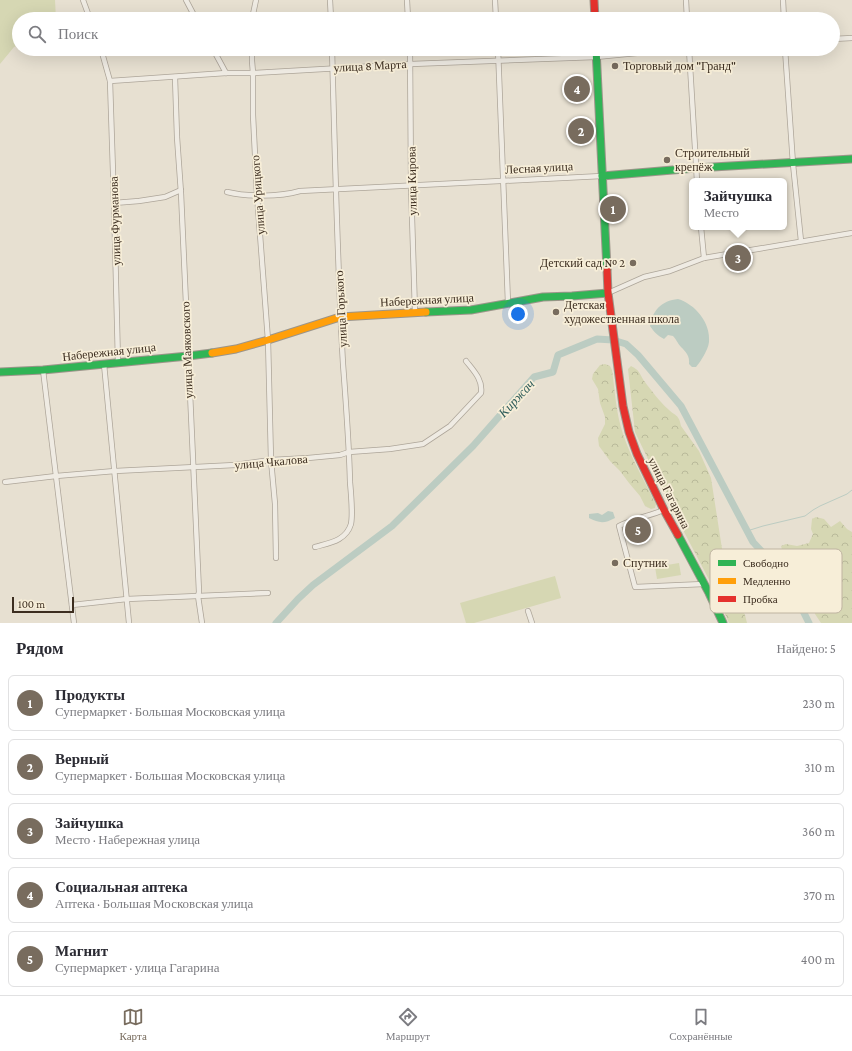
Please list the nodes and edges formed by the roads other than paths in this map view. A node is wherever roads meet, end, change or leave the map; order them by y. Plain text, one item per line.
1 (83, 0) edge
2 (186, 0) edge
3 (256, 0) edge
4 (330, 0) edge
5 (407, 0) edge
6 (495, 0) edge
7 (594, 0) edge
8 (686, 0) edge
9 (783, 0) edge
10 (87, 12) edge
11 (192, 12) edge
12 (253, 12) edge
13 (331, 12) edge
14 (408, 12) edge
15 (496, 12) edge
16 (595, 12) edge
17 (687, 12) edge
18 (784, 12) edge
19 (852, 38) edge
20 (840, 39) edge
21 (103, 56) edge
22 (217, 56) edge
23 (252, 56) edge
24 (332, 56) edge
25 (410, 56) edge
26 (498, 56) edge
27 (559, 56) edge
28 (596, 56) edge
29 (689, 56) edge
30 (785, 56) edge
31 (498, 61) junction
32 (411, 64) junction
33 (332, 68) junction
34 (226, 72) junction
35 (253, 73) junction
36 (175, 77) junction
37 (110, 81) junction
38 (852, 159) edge
39 (793, 162) junction
40 (696, 168) junction
41 (602, 176) junction
42 (697, 178) edge
43 (504, 181) junction
44 (411, 185) junction
45 (336, 189) junction
46 (181, 190) junction
47 (227, 192) dead end
48 (257, 195) junction
49 (114, 203) junction
50 (701, 230) edge
51 (852, 233) edge
52 (801, 242) junction
53 (704, 258) junction
54 (608, 293) junction
55 (508, 303) junction
56 (415, 312) junction
57 (340, 317) junction
58 (268, 340) junction
59 (188, 356) junction
60 (466, 361) dead end
61 (118, 362) junction
62 (104, 364) junction
63 (43, 370) junction
64 (0, 372) edge
65 (349, 452) junction
66 (272, 460) junction
67 (193, 468) junction
68 (115, 471) junction
69 (56, 476) junction
70 (5, 482) dead end
71 (664, 510) junction
72 (315, 547) dead end
73 (276, 558) dead end
74 (704, 584) junction
75 (268, 593) dead end
76 (198, 596) junction
77 (710, 596) edge
78 (127, 599) junction
79 (72, 605) junction
80 (528, 611) dead end
81 (718, 613) edge
82 (74, 623) edge
83 (129, 623) edge
84 (202, 623) edge
85 (532, 623) edge
86 (723, 623) edge

1 - 10 street
2 - 11 street
3 - 12 street
4 - 13 street
5 - 14 street
6 - 15 street
7 - 16 main road
8 - 17 street
9 - 18 street
19 - 20 street
21 - 37 street, улица Фурманова
22 - 34 street
23 - 35 street, улица Урицкого
24 - 33 street, улица Горького
25 - 32 street, улица Кирова
26 - 31 street
27 - 31 street, улица 8 Марта
28 - 41 main road, улица Гагарина
29 - 40 street
30 - 39 street
31 - 32 street, улица 8 Марта
31 - 43 street
32 - 33 street, улица 8 Марта
32 - 44 street, улица Кирова
33 - 35 street, улица 8 Марта
33 - 45 street, улица Горького
34 - 35 street, улица 8 Марта
34 - 36 street, улица 8 Марта
35 - 48 street, улица Урицкого
36 - 37 street, улица 8 Марта
36 - 46 street, улица Маяковского
37 - 49 street, улица Фурманова
38 - 39 main road, Лесная улица
39 - 40 main road, Лесная улица
39 - 52 street
40 - 41 main road, Лесная улица
40 - 42 street
41 - 43 street, Лесная улица
41 - 54 main road, улица Гагарина
43 - 44 street, Лесная улица
43 - 55 street
44 - 45 street, Лесная улица
44 - 56 street, улица Кирова
45 - 48 street, Лесная улица
45 - 57 street, улица Горького
46 - 49 street
46 - 59 street, улица Маяковского
47 - 48 street, Лесная улица
48 - 58 street, улица Урицкого
49 - 61 street, улица Фурманова
50 - 53 street
51 - 52 street, Набережная улица
52 - 53 street, Набережная улица
53 - 54 street, Набережная улица
54 - 55 main road, Набережная улица
54 - 71 main road, улица Гагарина
55 - 56 main road, Набережная улица
56 - 57 main road, Набережная улица
57 - 58 main road, Набережная улица
57 - 65 street, улица Горького
58 - 59 main road, Набережная улица
58 - 66 street, улица Урицкого
59 - 61 main road, Набережная улица
59 - 67 street, улица Маяковского
60 - 65 street, улица Чкалова
61 - 62 main road, Набережная улица
62 - 63 main road, Набережная улица
62 - 68 street
63 - 64 main road, Набережная улица
63 - 69 street
65 - 66 street, улица Чкалова
65 - 72 street, улица Горького
66 - 67 street, улица Чкалова
66 - 73 street, улица Урицкого
67 - 68 street, улица Чкалова
67 - 76 street, улица Маяковского
68 - 69 street, улица Чкалова
68 - 78 street
69 - 70 street, улица Чкалова
69 - 79 street
71 - 74 main road, улица Гагарина
71 - 74 street
74 - 77 main road, улица Гагарина
75 - 76 street
76 - 78 street
76 - 84 street, улица Маяковского
78 - 79 street
78 - 83 street
79 - 82 street
80 - 85 street
81 - 86 main road, улица Гагарина

